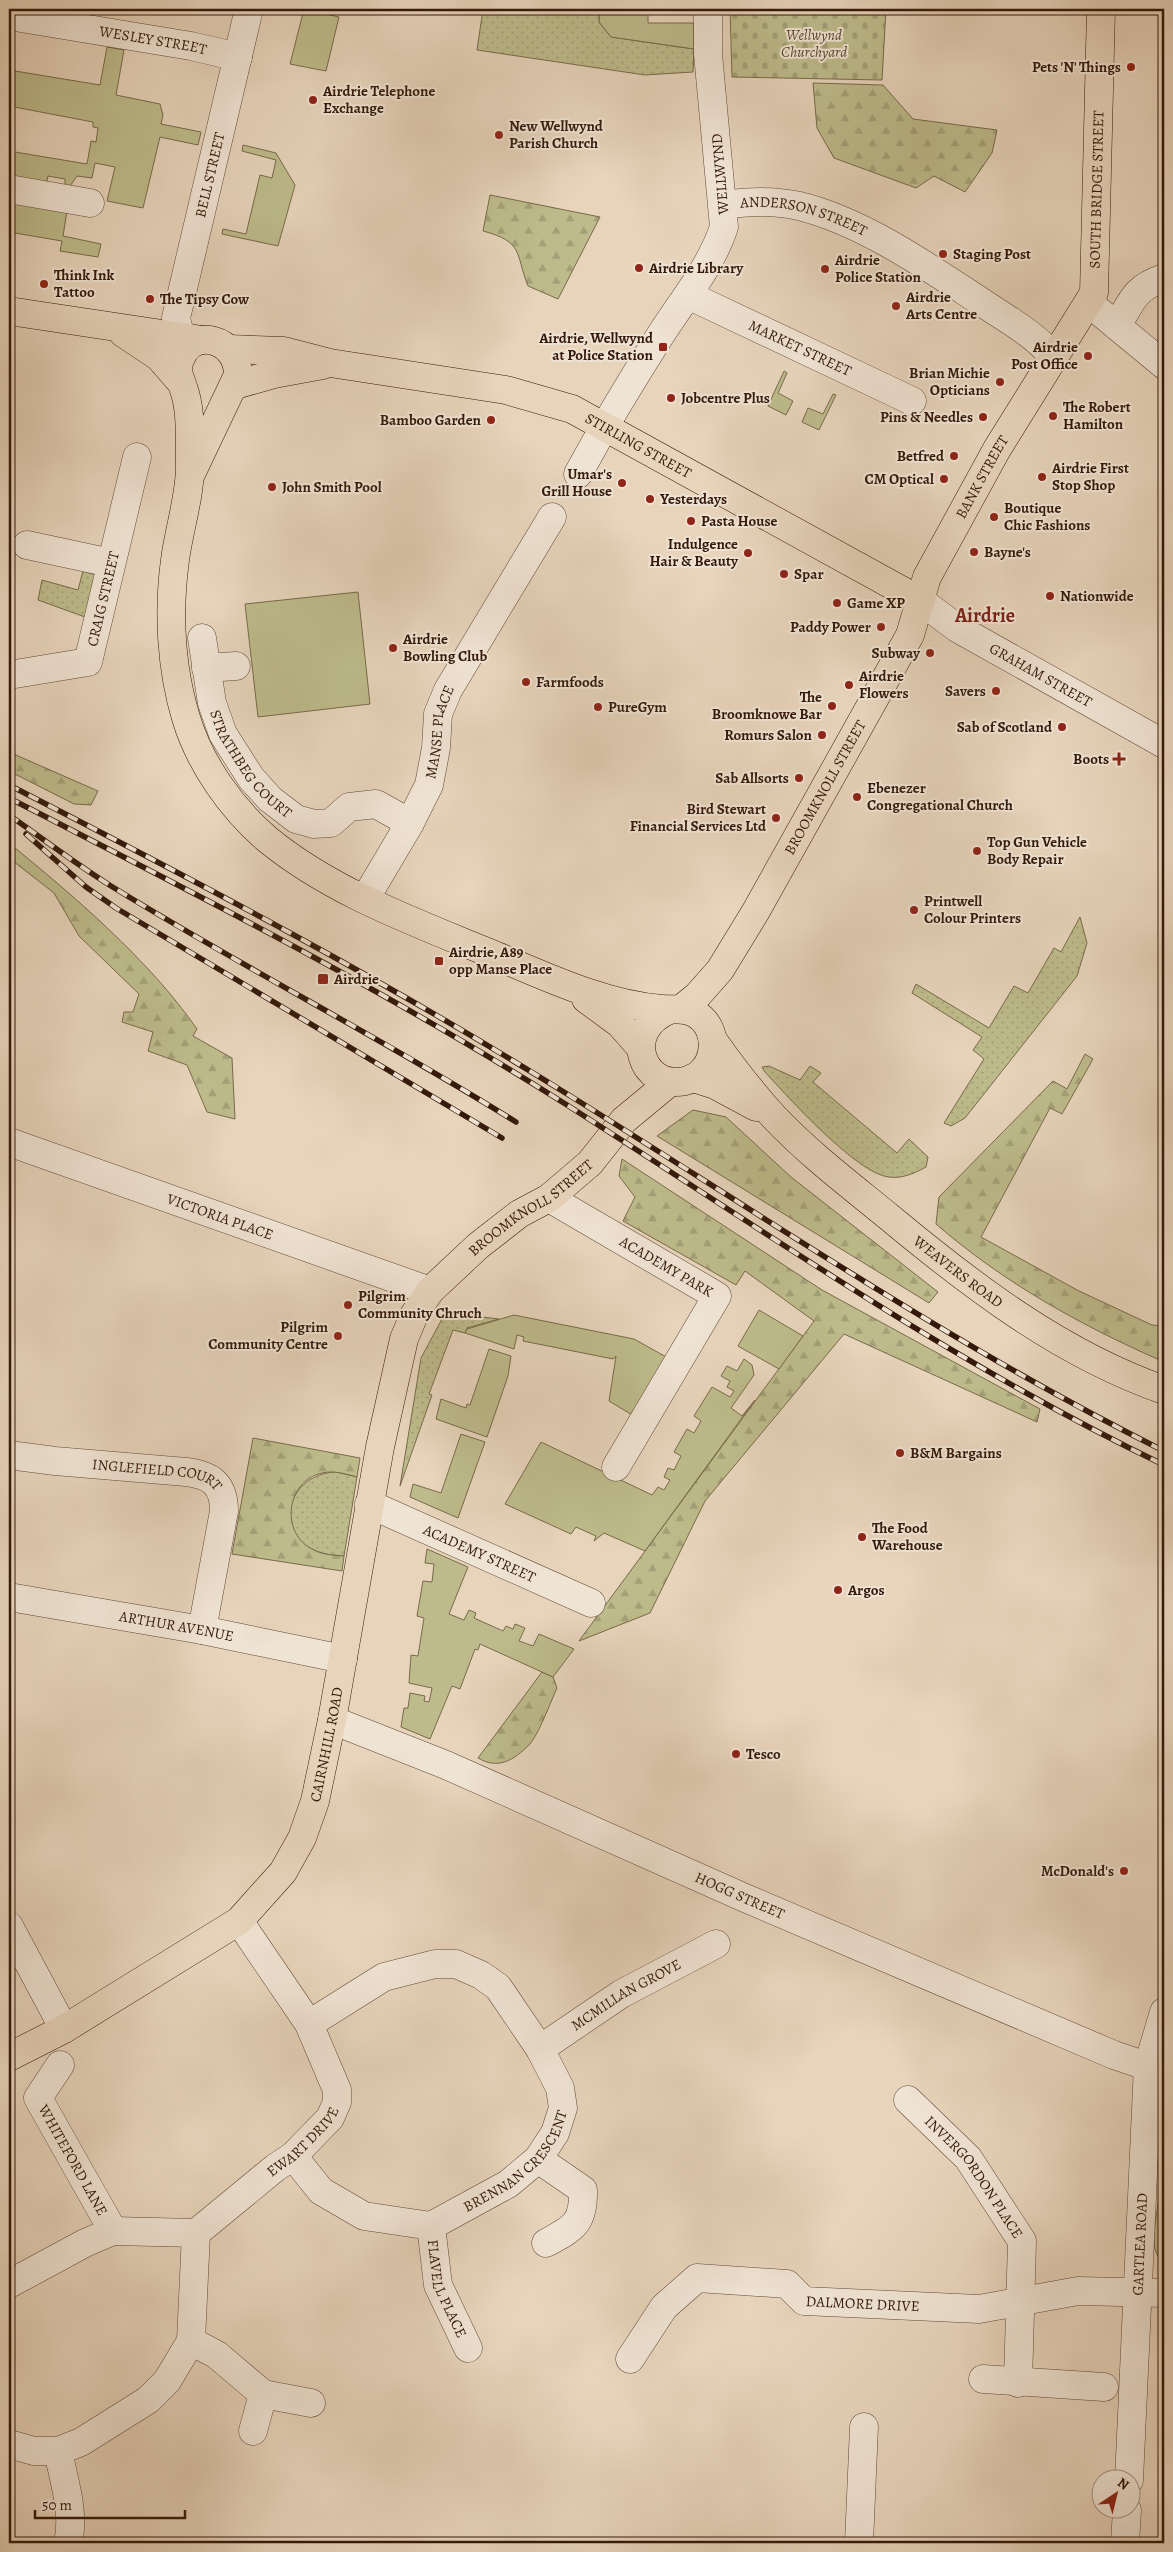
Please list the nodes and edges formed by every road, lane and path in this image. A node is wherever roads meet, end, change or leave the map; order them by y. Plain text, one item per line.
1 (249, 9) edge
2 (708, 9) edge
3 (1101, 9) edge
4 (9, 16) edge
5 (238, 57) junction
6 (9, 189) edge
7 (90, 203) dead end
8 (724, 205) junction
9 (1164, 278) edge
10 (688, 295) junction
11 (1089, 302) junction
12 (9, 311) edge
13 (1117, 326) junction
14 (115, 328) junction
15 (194, 339) junction
16 (229, 349) junction
17 (1054, 358) junction
18 (330, 363) junction
19 (1164, 365) edge
20 (182, 385) junction
21 (232, 388) junction
22 (912, 402) dead end
23 (604, 426) junction
24 (137, 458) dead end
25 (578, 474) dead end
26 (190, 476) junction
27 (552, 517) dead end
28 (27, 545) dead end
29 (111, 563) junction
30 (921, 601) junction
31 (202, 638) dead end
32 (236, 666) dead end
33 (206, 668) junction
34 (9, 675) edge
35 (1164, 744) edge
36 (410, 823) junction
37 (365, 899) junction
38 (720, 970) junction
39 (564, 984) junction
40 (675, 1009) junction
41 (711, 1034) junction
42 (642, 1053) junction
43 (682, 1080) junction
44 (775, 1118) junction
45 (624, 1120) junction
46 (9, 1142) edge
47 (548, 1198) junction
48 (430, 1291) junction
49 (1164, 1390) edge
50 (9, 1455) edge
51 (616, 1467) dead end
52 (369, 1504) junction
53 (9, 1597) edge
54 (591, 1603) dead end
55 (202, 1630) junction
56 (343, 1659) junction
57 (332, 1720) junction
58 (239, 1921) junction
59 (9, 1926) edge
60 (716, 1944) dead end
61 (1164, 2012) edge
62 (310, 2024) junction
63 (64, 2029) junction
64 (540, 2049) junction
65 (9, 2057) edge
66 (60, 2065) dead end
67 (1156, 2069) edge
68 (908, 2100) dead end
69 (293, 2156) junction
70 (538, 2159) junction
71 (431, 2226) junction
72 (113, 2231) junction
73 (196, 2233) junction
74 (546, 2242) dead end
75 (9, 2284) edge
76 (1151, 2292) edge
77 (1020, 2302) junction
78 (191, 2341) junction
79 (468, 2348) dead end
80 (630, 2359) dead end
81 (983, 2379) dead end
82 (1018, 2383) junction
83 (1104, 2387) dead end
84 (263, 2394) junction
85 (311, 2403) dead end
86 (864, 2427) dead end
87 (253, 2431) dead end
88 (9, 2444) edge
89 (58, 2451) junction
90 (1129, 2470) edge
91 (1126, 2520) edge
92 (68, 2543) edge
93 (859, 2543) edge
94 (1125, 2543) edge

1 - 5 street, BELL STREET
2 - 8 street, WELLWYND
3 - 11 main road, SOUTH BRIDGE STREET
4 - 5 street, WESLEY STREET
5 - 15 street, BELL STREET
6 - 7 street
8 - 10 street, WELLWYND
8 - 17 street, ANDERSON STREET
9 - 13 street
10 - 22 street, MARKET STREET
10 - 23 street, WELLWYND
11 - 13 street
11 - 17 main road, SOUTH BRIDGE STREET
12 - 14 main road
13 - 19 street
14 - 15 main road
14 - 20 main road
15 - 16 main road
15 - 20 main road
16 - 18 main road, STIRLING STREET
16 - 21 main road
17 - 30 main road, BANK STREET
18 - 21 main road, STIRLING STREET
18 - 23 main road, STIRLING STREET
20 - 21 main road
20 - 26 main road
21 - 26 main road
23 - 25 street
23 - 30 main road, STIRLING STREET
24 - 29 street, CRAIG STREET
26 - 37 main road
27 - 36 street, MANSE PLACE
28 - 29 street
29 - 34 street, CRAIG STREET
30 - 35 street, GRAHAM STREET
30 - 38 main road, BROOMKNOLL STREET
31 - 33 street, STRATHBEG COURT
32 - 33 street
33 - 36 street, STRATHBEG COURT
36 - 37 street, MANSE PLACE
37 - 39 main road
38 - 40 main road, BROOMKNOLL STREET
38 - 41 main road, BROOMKNOLL STREET
39 - 40 main road
39 - 42 main road
40 - 41 main road
40 - 42 main road
41 - 43 main road
41 - 44 main road, WEAVERS ROAD
42 - 43 main road
42 - 45 main road, BROOMKNOLL STREET
43 - 44 main road, WEAVERS ROAD
43 - 45 main road, BROOMKNOLL STREET
44 - 49 main road, WEAVERS ROAD
45 - 47 main road, BROOMKNOLL STREET
46 - 48 street, VICTORIA PLACE
47 - 48 main road, BROOMKNOLL STREET
47 - 51 street, ACADEMY PARK
48 - 52 main road, CAIRNHILL ROAD
50 - 55 street, INGLEFIELD COURT
52 - 54 street, ACADEMY STREET
52 - 56 main road, CAIRNHILL ROAD
53 - 55 street, ARTHUR AVENUE
55 - 56 street, ARTHUR AVENUE
56 - 57 main road, CAIRNHILL ROAD
57 - 58 main road, CAIRNHILL ROAD
57 - 67 street, HOGG STREET
58 - 62 street, EWART DRIVE
58 - 63 main road, CAIRNHILL ROAD
59 - 63 street
60 - 64 street, MCMILLAN GROVE
61 - 67 street, GARTLEA ROAD
62 - 64 street, BRENNAN CRESCENT
62 - 69 street, EWART DRIVE
63 - 65 main road, CAIRNHILL ROAD
64 - 70 street, BRENNAN CRESCENT
66 - 72 street, WHITEFORD LANE
67 - 76 street, GARTLEA ROAD
68 - 77 street, INVERGORDON PLACE
69 - 71 street
69 - 73 street, EWART DRIVE
70 - 71 street, BRENNAN CRESCENT
70 - 74 street
71 - 79 street, FLAVELL PLACE
72 - 73 street
72 - 75 street
73 - 78 street
76 - 77 street, DALMORE DRIVE
76 - 90 street, GARTLEA ROAD
77 - 80 street, DALMORE DRIVE
77 - 82 street, INVERGORDON PLACE
78 - 84 street
78 - 89 street
81 - 82 street
82 - 83 street
84 - 85 street
84 - 87 street
86 - 93 street
88 - 89 street
89 - 92 street
91 - 94 street

